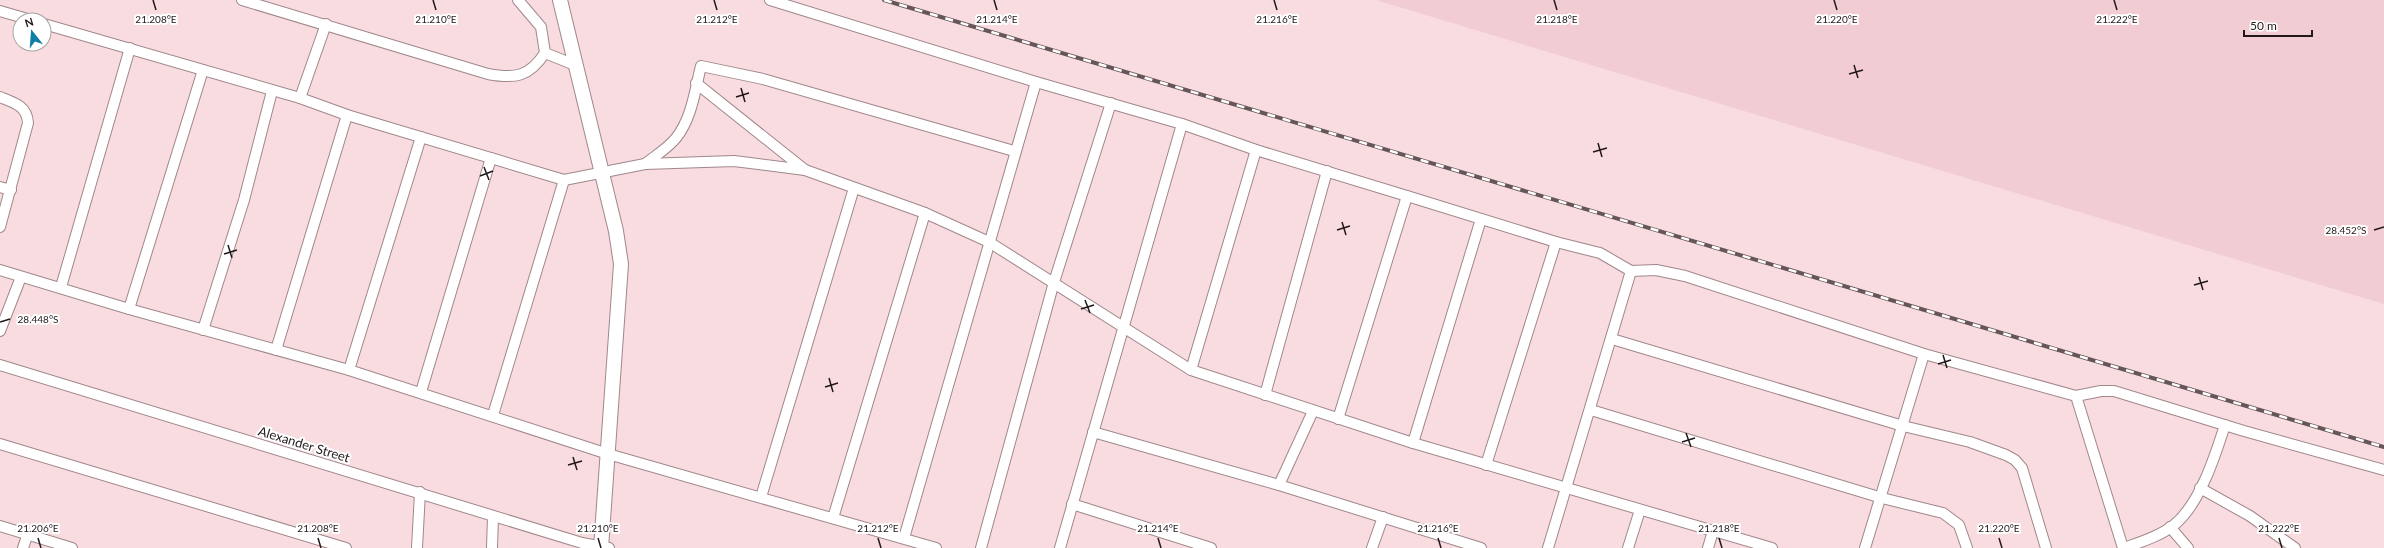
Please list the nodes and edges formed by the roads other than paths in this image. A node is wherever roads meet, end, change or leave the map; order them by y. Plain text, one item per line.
1 (242, 0) edge
2 (518, 0) edge
3 (560, 0) edge
4 (770, 0) edge
5 (0, 11) edge
6 (12, 14) edge
7 (326, 24) junction
8 (52, 26) edge
9 (130, 48) junction
10 (544, 53) junction
11 (575, 66) junction
12 (202, 70) junction
13 (1036, 82) junction
14 (696, 83) junction
15 (272, 91) junction
16 (0, 97) edge
17 (300, 98) junction
18 (1111, 103) junction
19 (347, 115) junction
20 (1182, 124) junction
21 (421, 138) junction
22 (1256, 150) junction
23 (1014, 151) junction
24 (492, 158) junction
25 (645, 164) junction
26 (805, 170) junction
27 (1327, 171) junction
28 (602, 174) junction
29 (564, 180) junction
30 (0, 187) edge
31 (854, 188) junction
32 (11, 190) junction
33 (1407, 196) junction
34 (925, 213) junction
35 (1481, 219) junction
36 (0, 227) edge
37 (989, 242) junction
38 (1556, 242) junction
39 (0, 270) edge
40 (1630, 271) junction
41 (21, 277) junction
42 (1054, 282) junction
43 (61, 287) junction
44 (129, 309) junction
45 (1123, 325) junction
46 (204, 330) junction
47 (0, 331) edge
48 (1612, 339) junction
49 (276, 350) junction
50 (1924, 354) junction
51 (0, 365) edge
52 (349, 370) junction
53 (1192, 370) junction
54 (421, 392) junction
55 (1265, 395) junction
56 (2076, 396) junction
57 (1591, 410) junction
58 (1313, 411) junction
59 (493, 415) junction
60 (1338, 419) junction
61 (2225, 425) junction
62 (1903, 426) junction
63 (1093, 432) junction
64 (1413, 443) junction
65 (0, 444) edge
66 (608, 454) junction
67 (1486, 465) junction
68 (2384, 470) edge
69 (1279, 485) junction
70 (1566, 488) junction
71 (2200, 488) junction
72 (420, 492) junction
73 (761, 496) junction
74 (1882, 498) junction
75 (1072, 504) junction
76 (1640, 510) junction
77 (493, 516) junction
78 (1383, 517) junction
79 (833, 518) junction
80 (0, 526) edge
81 (2170, 527) junction
82 (1713, 531) junction
83 (27, 536) junction
84 (904, 538) junction
85 (582, 545) edge
86 (604, 547) edge
87 (23, 548) edge
88 (72, 548) edge
89 (346, 548) edge
90 (417, 548) edge
91 (492, 548) edge
92 (936, 548) edge
93 (981, 548) edge
94 (1060, 548) edge
95 (1211, 548) edge
96 (1372, 548) edge
97 (1482, 548) edge
98 (1548, 548) edge
99 (1628, 548) edge
100 (1708, 548) edge
101 (1772, 548) edge
102 (1865, 548) edge
103 (1967, 548) edge
104 (2046, 548) edge
105 (2124, 548) edge
106 (2188, 548) edge
107 (2295, 548) edge

1 - 7 street
2 - 10 street
3 - 11 street
4 - 13 street
5 - 6 street
7 - 10 street
7 - 17 street
8 - 9 street
9 - 12 street
9 - 43 street
10 - 11 street
11 - 28 street
12 - 15 street
12 - 44 street
13 - 18 street
13 - 23 street
14 - 23 street
14 - 25 street
14 - 26 street
15 - 17 street
15 - 46 street
16 - 32 street
17 - 19 street
18 - 20 street
18 - 42 street
19 - 21 street
19 - 49 street
20 - 22 street
20 - 45 street
21 - 24 street
21 - 52 street
22 - 27 street
22 - 53 street
23 - 37 street
24 - 29 street
24 - 54 street
25 - 26 street
25 - 28 street
26 - 31 street
27 - 33 street
27 - 55 street
28 - 29 street
28 - 66 street
29 - 59 street
30 - 32 street
31 - 34 street
31 - 73 street
32 - 36 street
33 - 35 street
33 - 60 street
34 - 37 street
34 - 79 street
35 - 38 street
35 - 64 street
37 - 42 street
37 - 84 street
38 - 40 street
38 - 67 street
39 - 41 street
40 - 48 street
40 - 50 street
41 - 43 street
41 - 47 street
42 - 45 street
42 - 93 street
43 - 44 street
44 - 46 street
45 - 53 street
45 - 63 street
46 - 49 street
48 - 57 street
48 - 62 street
49 - 52 street
50 - 56 street
50 - 62 street
51 - 72 street, Alexander Street
52 - 54 street
53 - 55 street
54 - 59 street
55 - 58 street
56 - 61 street
56 - 105 street
57 - 70 street
57 - 74 street
58 - 60 street
58 - 69 street
59 - 66 street
60 - 64 street
61 - 68 street
61 - 71 street
62 - 74 street
62 - 104 street
63 - 69 street
63 - 75 street
64 - 67 street
65 - 89 street
66 - 73 street
66 - 86 street
67 - 70 street
69 - 78 street
70 - 76 street
70 - 98 street
71 - 81 street
71 - 107 street
72 - 77 street, Alexander Street
72 - 90 street
73 - 79 street
74 - 102 street
74 - 103 street
75 - 94 street
75 - 95 street
76 - 82 street
76 - 99 street
77 - 85 street, Alexander Street
77 - 91 street
78 - 96 street
78 - 97 street
79 - 84 street
80 - 83 street
81 - 105 street
81 - 106 street
82 - 100 street
82 - 101 street
83 - 87 street
83 - 88 street
84 - 92 street
85 - 86 street, Alexander Street

